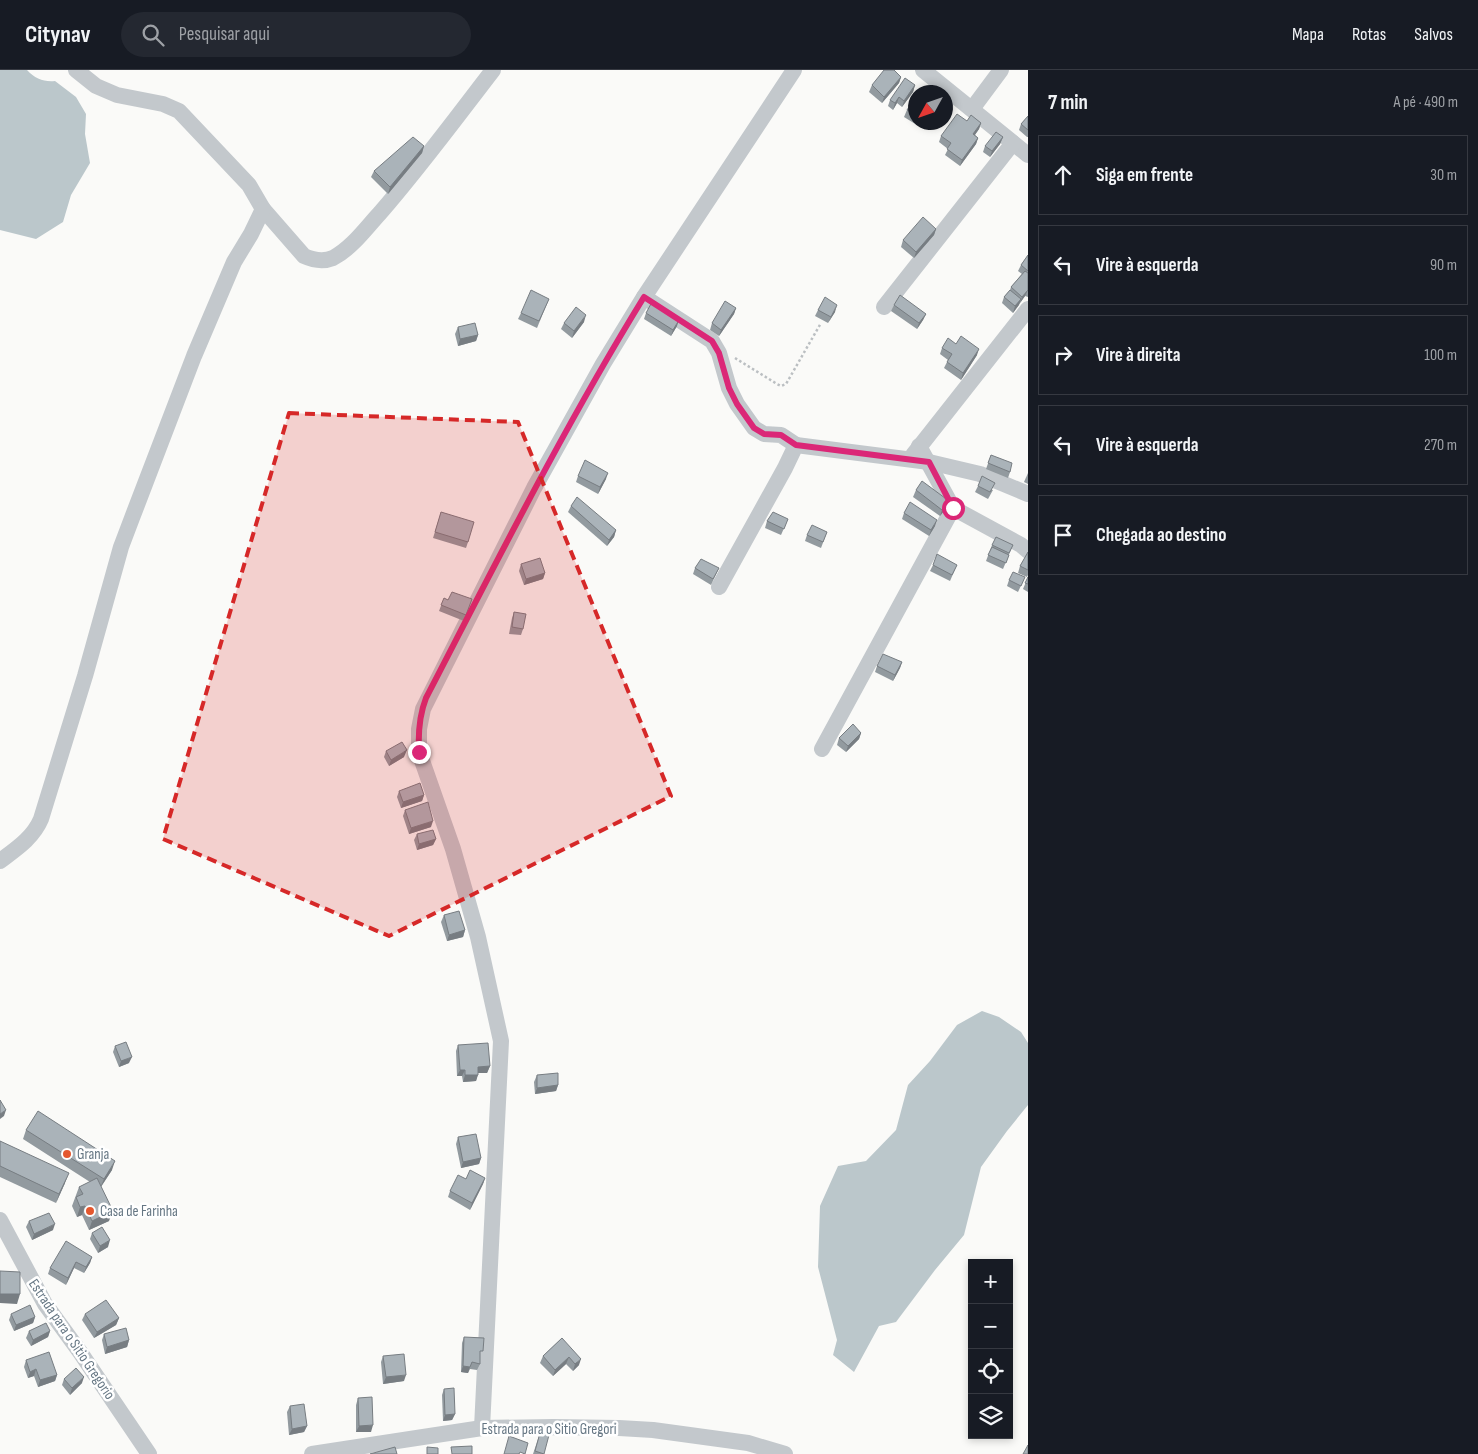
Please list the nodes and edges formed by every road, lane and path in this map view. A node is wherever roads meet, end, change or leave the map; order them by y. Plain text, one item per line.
1 (76, 70) edge
2 (494, 70) edge
3 (794, 70) edge
4 (923, 70) edge
5 (1001, 70) edge
6 (972, 109) junction
7 (1014, 143) junction
8 (1028, 156) edge
9 (263, 209) junction
10 (644, 297) junction
11 (884, 307) dead end
12 (1028, 310) edge
13 (821, 323) dead end
14 (715, 345) junction
15 (796, 445) junction
16 (914, 453) junction
17 (929, 462) junction
18 (1028, 494) edge
19 (953, 508) junction
20 (1026, 543) edge
21 (719, 587) dead end
22 (822, 749) dead end
23 (0, 861) edge
24 (0, 1220) edge
25 (482, 1428) junction
26 (149, 1454) edge
27 (312, 1454) edge
28 (785, 1454) edge

1 - 9 street
2 - 9 street
3 - 10 street
4 - 6 street
5 - 6 street
6 - 7 street
7 - 8 street
7 - 11 street
9 - 23 street
10 - 14 street
10 - 25 street
12 - 16 street
13 - 14 path
14 - 15 street
15 - 16 street
15 - 21 street
16 - 17 street
17 - 18 street
17 - 19 street
19 - 20 street
19 - 22 street
24 - 26 street, Estrada para o Sitio Gregorio
25 - 27 street, Estrada para o Sitio Gregori
25 - 28 street, Estrada para o Sitio Gregori

